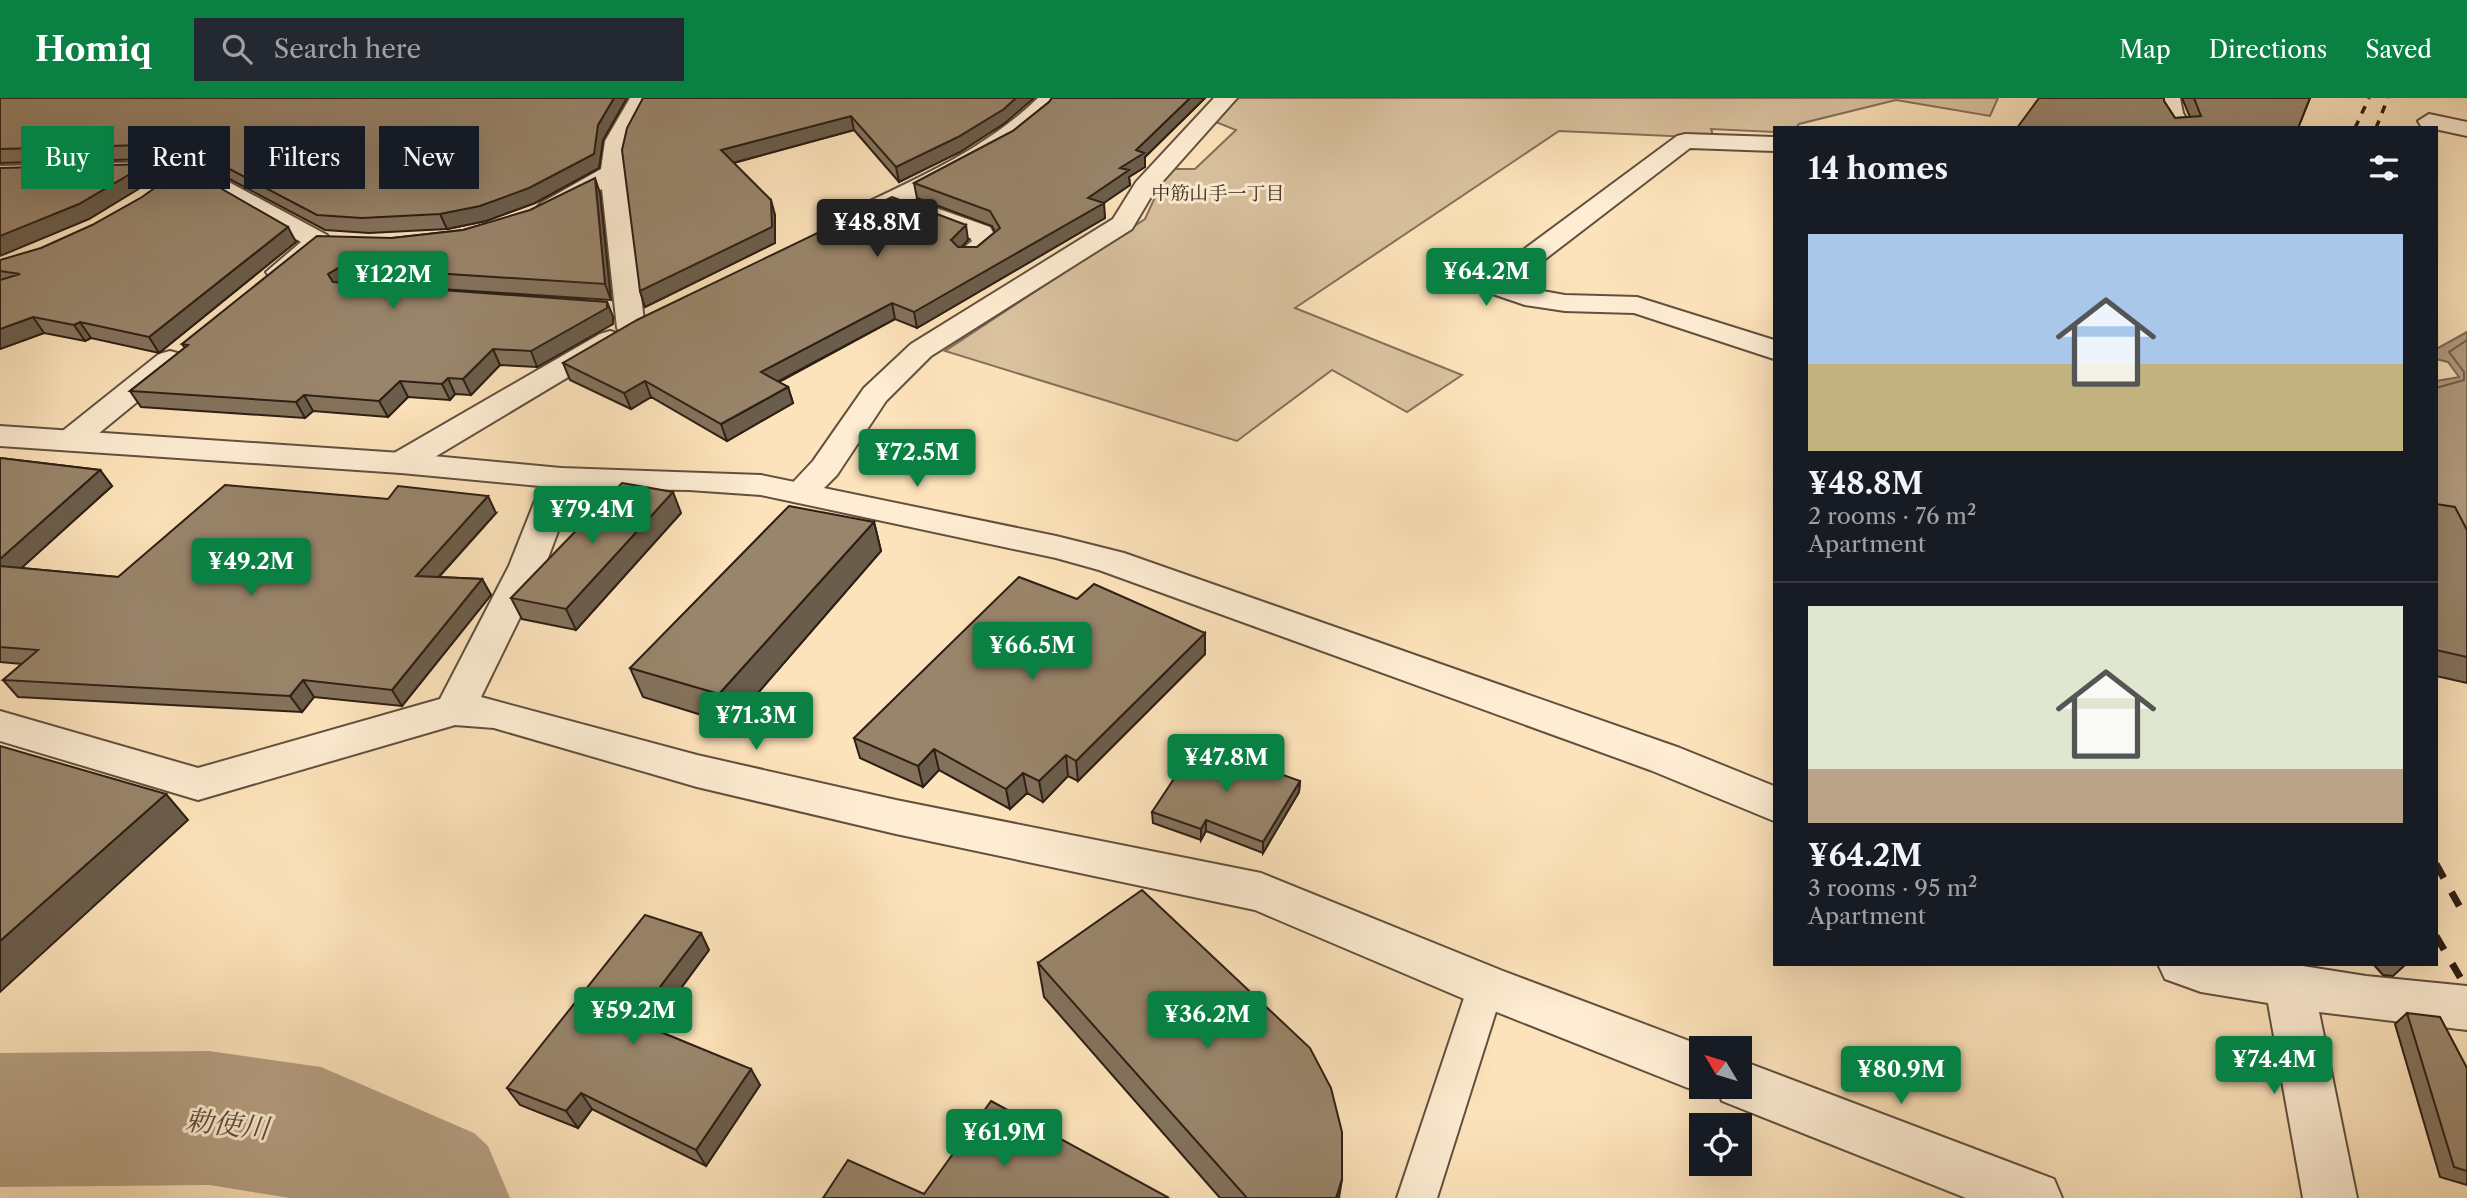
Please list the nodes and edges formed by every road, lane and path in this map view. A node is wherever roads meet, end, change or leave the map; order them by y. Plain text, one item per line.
1 (641, 98) edge
2 (1051, 98) edge
3 (1226, 98) edge
4 (2169, 98) edge
5 (2442, 98) edge
6 (2427, 125) edge
7 (2180, 126) edge
8 (2438, 126) edge
9 (2467, 129) edge
10 (1773, 144) edge
11 (128, 170) edge
12 (0, 173) edge
13 (612, 173) junction
14 (163, 189) edge
15 (230, 189) edge
16 (153, 197) edge
17 (890, 199) junction
18 (523, 221) edge
19 (816, 236) edge
20 (969, 254) edge
21 (265, 284) edge
22 (602, 308) edge
23 (638, 318) junction
24 (189, 345) edge
25 (1773, 350) edge
26 (0, 436) edge
27 (71, 440) junction
28 (401, 463) junction
29 (561, 478) junction
30 (800, 493) junction
31 (455, 710) junction
32 (0, 726) edge
33 (1773, 804) edge
34 (2187, 966) edge
35 (2310, 980) edge
36 (1486, 986) junction
37 (2467, 1008) edge
38 (1689, 1064) edge
39 (1752, 1089) edge
40 (1417, 1198) edge
41 (2035, 1198) edge
42 (2330, 1198) edge

1 - 13 street
2 - 17 street
3 - 30 street
4 - 7 street
5 - 6 street
8 - 9 street
10 - 25 street
11 - 12 street
13 - 18 street
13 - 23 street
14 - 16 street
15 - 21 street
17 - 19 street
17 - 20 street
22 - 23 lane
23 - 28 street
24 - 27 street
26 - 27 street
27 - 28 street
28 - 29 street
29 - 30 street
29 - 31 street
30 - 33 street
31 - 32 street
31 - 36 street
34 - 35 street
35 - 37 street
35 - 42 street
36 - 38 street
36 - 40 lane
39 - 41 street

